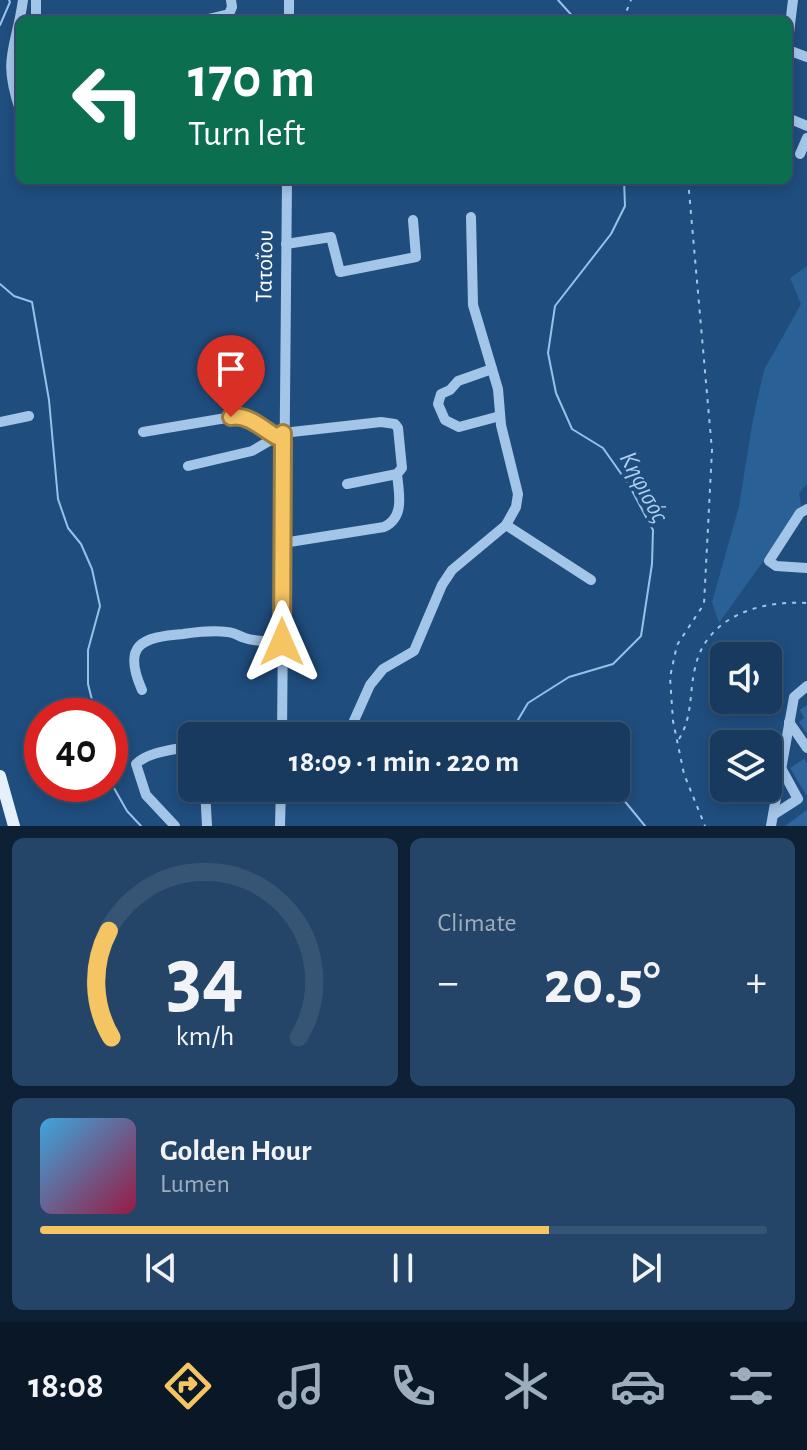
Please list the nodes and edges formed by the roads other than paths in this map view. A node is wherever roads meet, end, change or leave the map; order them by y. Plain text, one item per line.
1 (231, 0) edge
2 (221, 16) edge
3 (16, 31) edge
4 (16, 97) edge
5 (807, 138) edge
6 (800, 154) dead end
7 (287, 184) edge
8 (471, 217) dead end
9 (413, 220) dead end
10 (286, 244) junction
11 (492, 369) junction
12 (29, 416) dead end
13 (500, 416) junction
14 (0, 422) edge
15 (143, 432) dead end
16 (280, 435) junction
17 (188, 466) dead end
18 (397, 474) junction
19 (347, 484) dead end
20 (807, 509) edge
21 (506, 525) junction
22 (283, 543) junction
23 (807, 568) edge
24 (591, 580) dead end
25 (282, 642) junction
26 (807, 686) edge
27 (142, 690) dead end
28 (282, 722) edge
29 (353, 722) edge
30 (789, 722) junction
31 (805, 746) edge
32 (178, 749) edge
33 (782, 762) junction
34 (0, 776) edge
35 (206, 802) edge
36 (281, 802) edge
37 (772, 821) edge
38 (14, 826) edge
39 (175, 826) edge
40 (207, 826) edge
41 (280, 826) edge

1 - 2 street
3 - 4 street
5 - 6 street
7 - 10 street, Τατοΐου
8 - 11 street
9 - 10 street
10 - 16 street, Τατοΐου
11 - 13 street
11 - 13 street
12 - 14 street
13 - 21 street
15 - 16 street
16 - 17 street
16 - 18 street
16 - 22 street, Τατοΐου
18 - 19 street
18 - 22 street
20 - 23 street
21 - 24 street
21 - 29 street
22 - 25 street, Τατοΐου
25 - 27 street
25 - 28 street, Τατοΐου
26 - 30 street
30 - 31 street
30 - 33 street
31 - 33 street
32 - 39 street
33 - 37 street
34 - 38 main road
35 - 40 street
36 - 41 street

